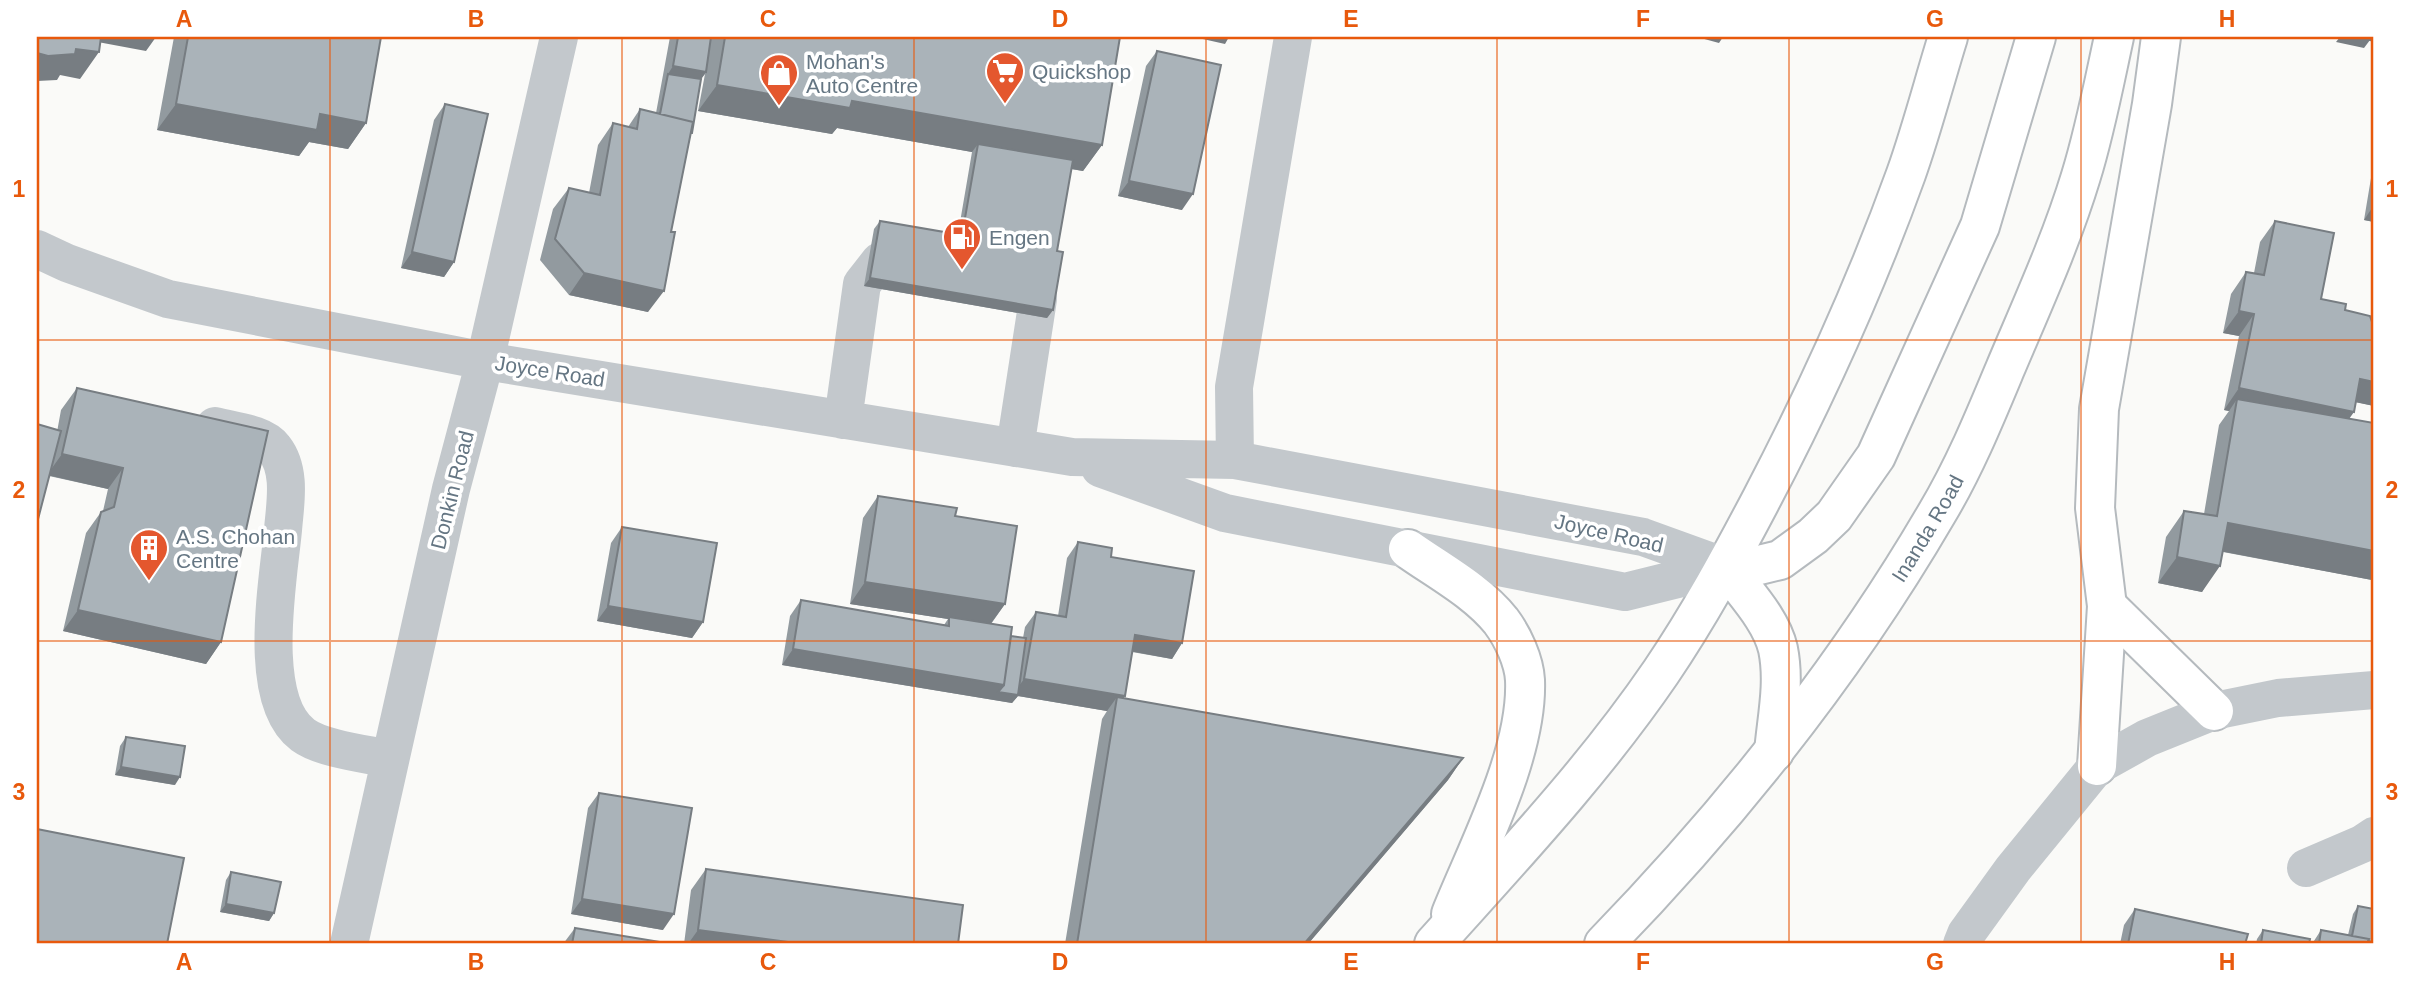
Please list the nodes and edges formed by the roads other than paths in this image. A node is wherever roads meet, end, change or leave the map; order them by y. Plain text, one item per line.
1 (559, 37) edge
2 (1293, 37) edge
3 (1948, 37) edge
4 (2036, 37) edge
5 (2114, 37) edge
6 (2161, 37) edge
7 (37, 249) edge
8 (942, 264) edge
9 (995, 270) edge
10 (485, 361) junction
11 (182, 418) edge
12 (843, 420) junction
13 (1014, 448) junction
14 (1072, 457) junction
15 (1235, 460) junction
16 (1408, 549) junction
17 (1726, 567) junction
18 (2107, 606) junction
19 (2374, 690) edge
20 (2214, 711) junction
21 (1774, 754) junction
22 (390, 759) junction
23 (2097, 766) junction
24 (2374, 836) edge
25 (2306, 868) dead end
26 (1438, 940) edge
27 (349, 944) edge
28 (1604, 944) edge
29 (1962, 944) edge

1 - 10 street, Donkin Road
2 - 15 street
3 - 17 main road
4 - 17 main road
5 - 21 main road, Inanda Road
6 - 18 main road
7 - 10 street, Joyce Road
8 - 12 street
9 - 13 street
10 - 12 street, Joyce Road
10 - 22 street, Donkin Road
11 - 22 street
12 - 13 street, Joyce Road
13 - 14 street, Joyce Road
14 - 15 street, Joyce Road
14 - 16 street, Joyce Road
15 - 17 street, Joyce Road
16 - 17 street, Joyce Road
16 - 26 main road
17 - 21 main road
17 - 26 main road
18 - 20 main road
18 - 23 main road
19 - 20 street
20 - 23 street
21 - 28 main road, Inanda Road
22 - 27 street, Donkin Road
23 - 29 street
24 - 25 street

